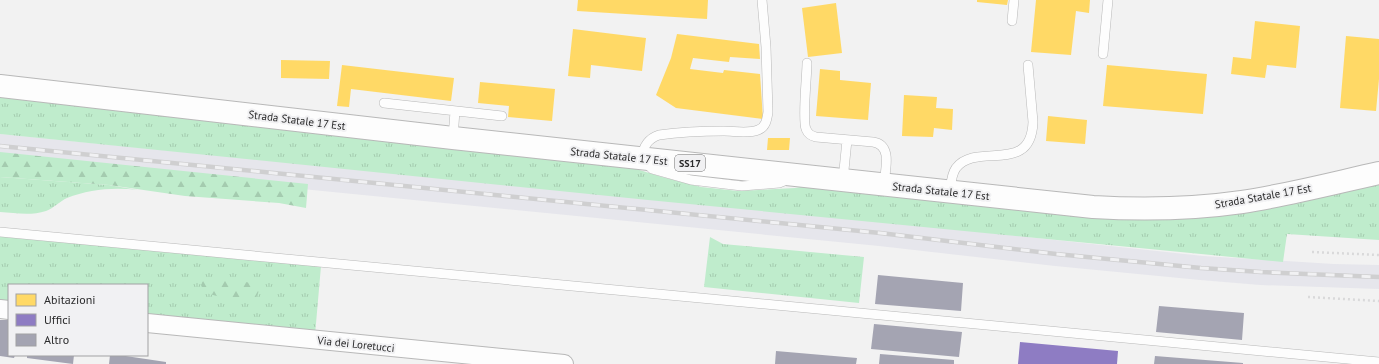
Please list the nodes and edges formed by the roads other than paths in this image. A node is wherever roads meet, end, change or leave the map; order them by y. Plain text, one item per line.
1 (762, 0) edge
2 (1014, 0) edge
3 (1108, 0) edge
4 (1012, 21) dead end
5 (1104, 54) dead end
6 (807, 63) dead end
7 (1028, 65) dead end
8 (0, 86) edge
9 (384, 103) dead end
10 (455, 111) junction
11 (502, 116) dead end
12 (453, 138) junction
13 (847, 140) junction
14 (642, 158) junction
15 (1379, 173) edge
16 (843, 180) junction
17 (884, 185) junction
18 (950, 192) junction
19 (0, 232) edge
20 (148, 324) edge
21 (1379, 362) edge
22 (564, 364) edge

1 - 14 lane
2 - 4 lane
3 - 5 lane
6 - 13 lane
7 - 18 lane
8 - 12 main road, Strada Statale 17 Est / SS17
9 - 10 lane
10 - 11 lane
10 - 12 lane
12 - 14 main road, Strada Statale 17 Est / SS17
13 - 16 lane
13 - 17 lane
14 - 16 main road, Strada Statale 17 Est / SS17
15 - 18 main road, Strada Statale 17 Est / SS17
16 - 17 main road, Strada Statale 17 Est / SS17
17 - 18 main road, Strada Statale 17 Est / SS17
19 - 21 lane
20 - 22 street, Via dei Loretucci

